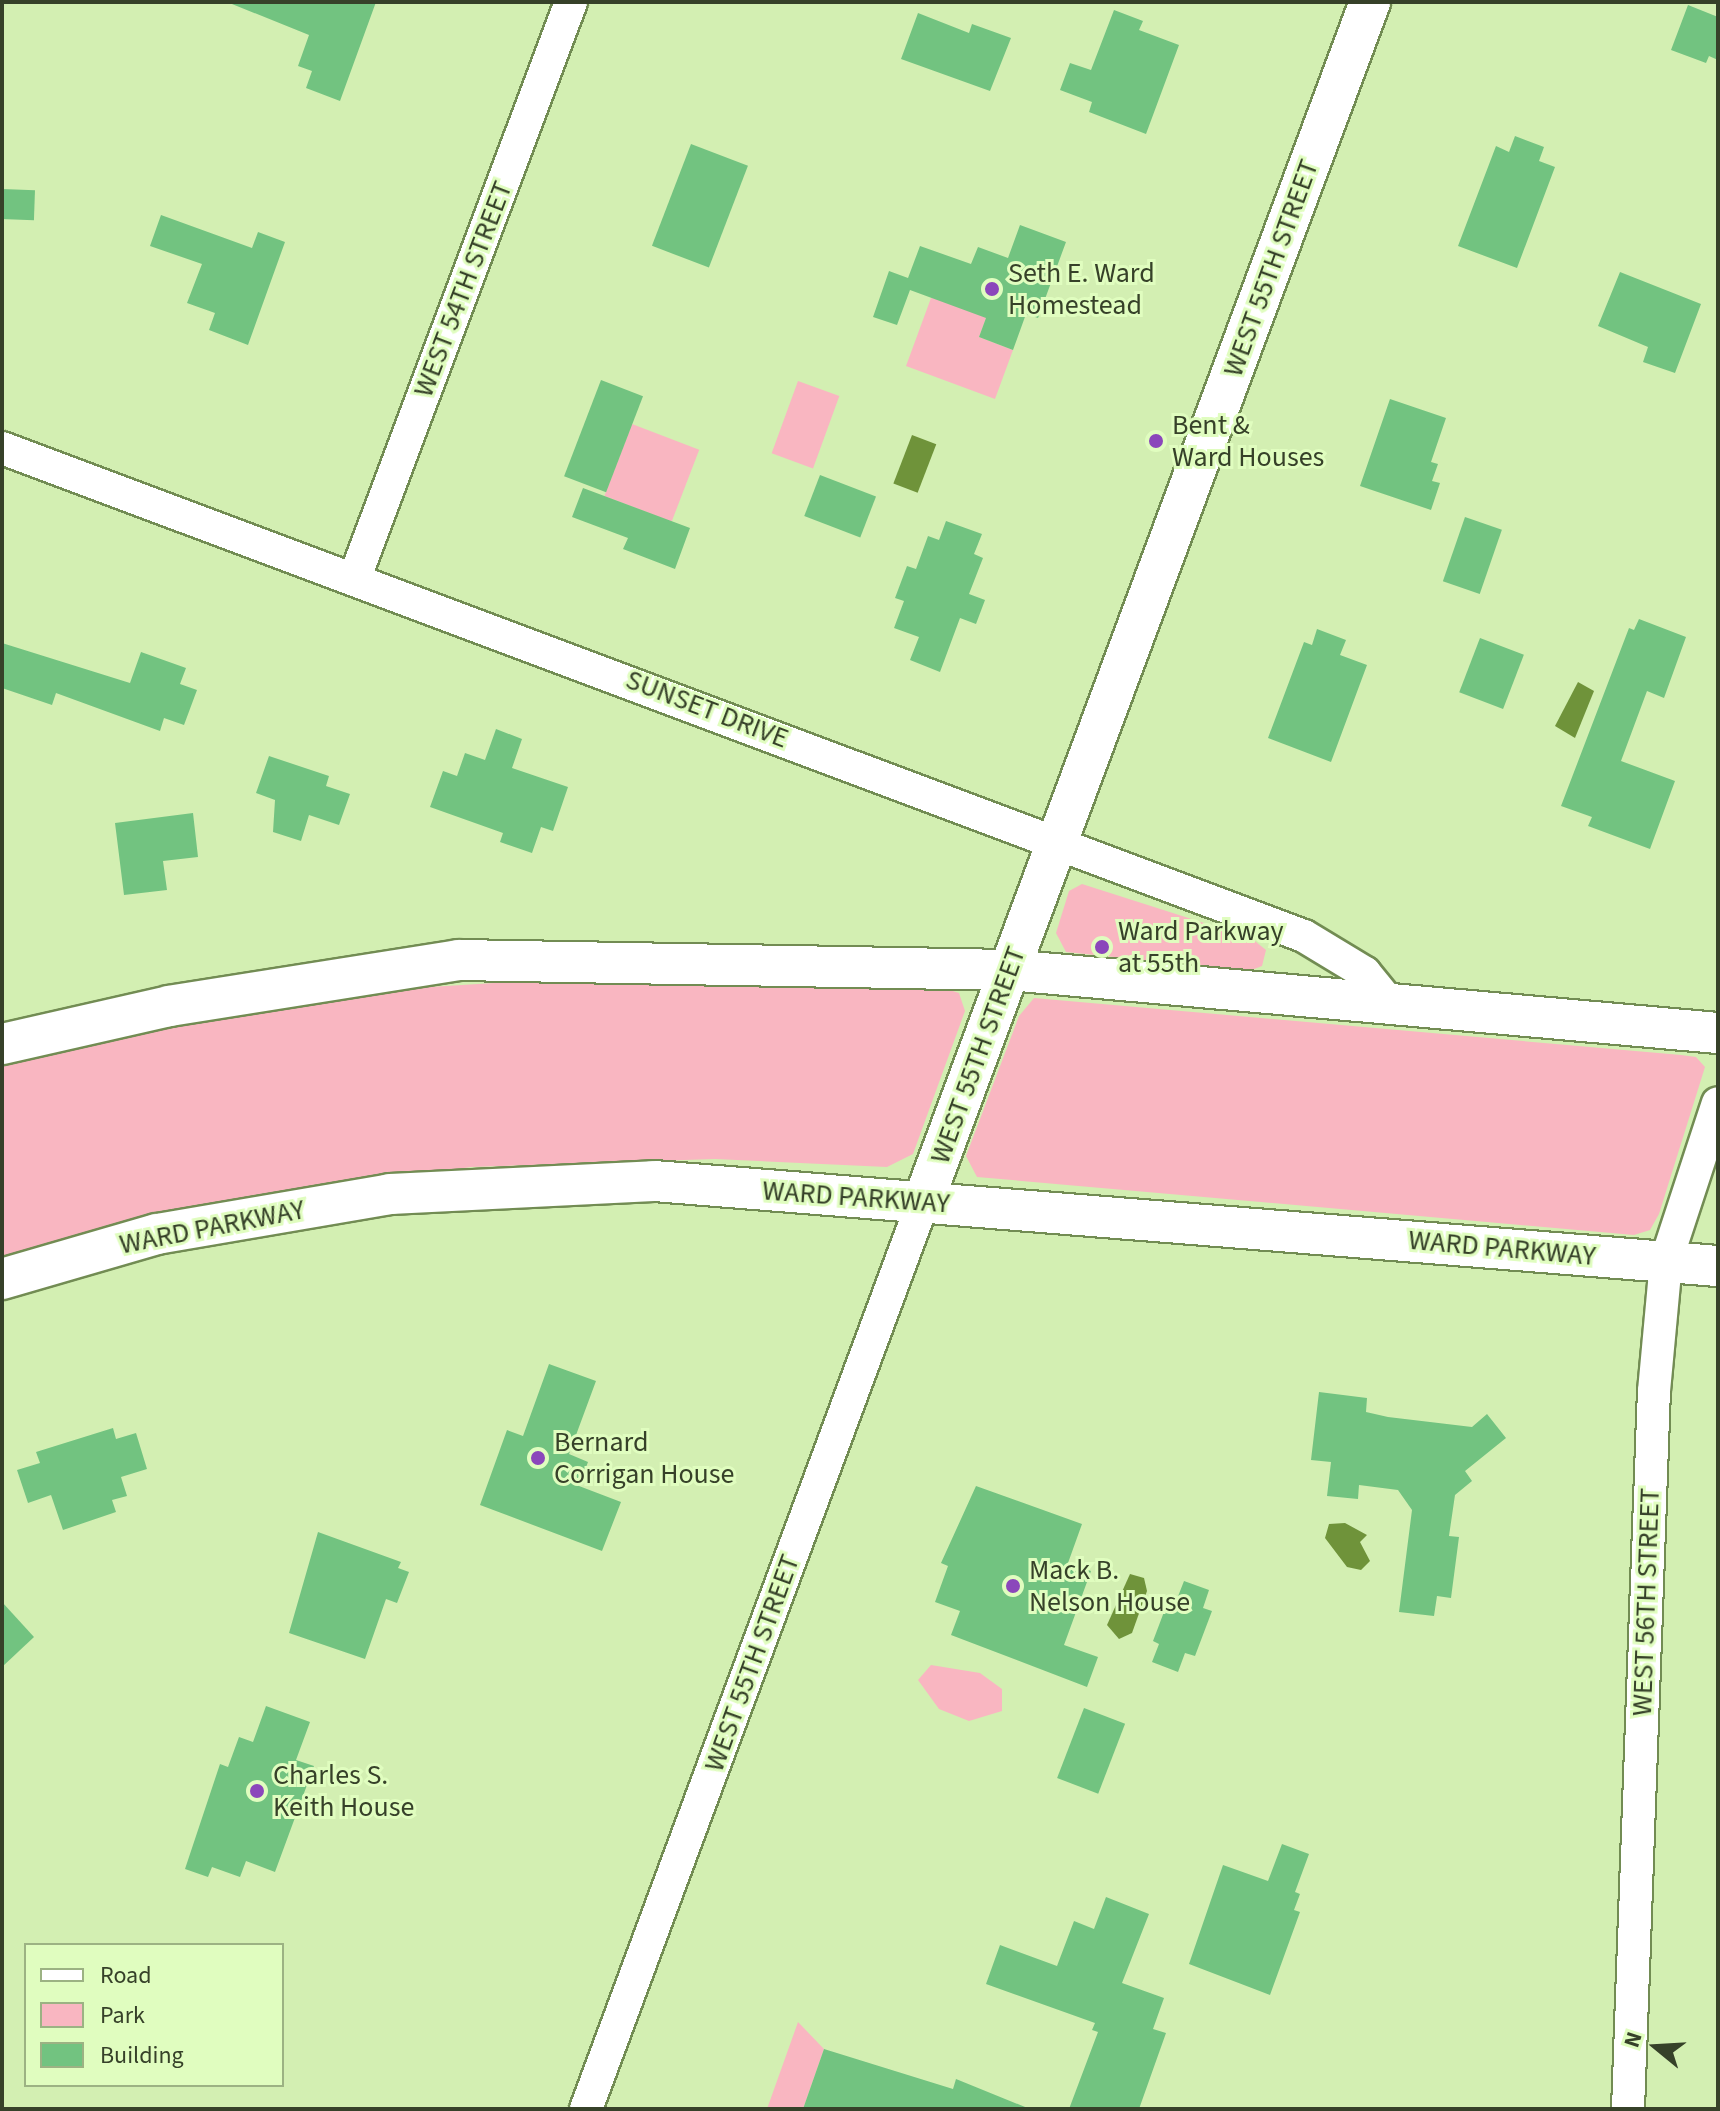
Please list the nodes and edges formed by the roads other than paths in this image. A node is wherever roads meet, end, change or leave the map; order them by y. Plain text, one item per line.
1 (571, 2) edge
2 (1370, 2) edge
3 (2, 448) edge
4 (355, 577) junction
5 (1058, 841) junction
6 (1009, 970) junction
7 (1391, 1005) junction
8 (1718, 1033) edge
9 (2, 1044) edge
10 (1718, 1103) edge
11 (923, 1202) junction
12 (1666, 1261) junction
13 (1718, 1266) edge
14 (2, 1279) edge
15 (586, 2109) edge
16 (1628, 2109) edge

1 - 4 street, WEST 54TH STREET
2 - 5 main road, WEST 55TH STREET
3 - 4 street, SUNSET DRIVE
4 - 5 street, SUNSET DRIVE
5 - 6 main road, WEST 55TH STREET
5 - 7 street, SUNSET DRIVE
6 - 7 main road
6 - 9 main road
6 - 11 main road, WEST 55TH STREET
7 - 8 main road
10 - 12 street, WEST 56TH STREET
11 - 12 main road, WARD PARKWAY
11 - 14 main road, WARD PARKWAY
11 - 15 street, WEST 55TH STREET
12 - 13 main road, WARD PARKWAY
12 - 16 street, WEST 56TH STREET

